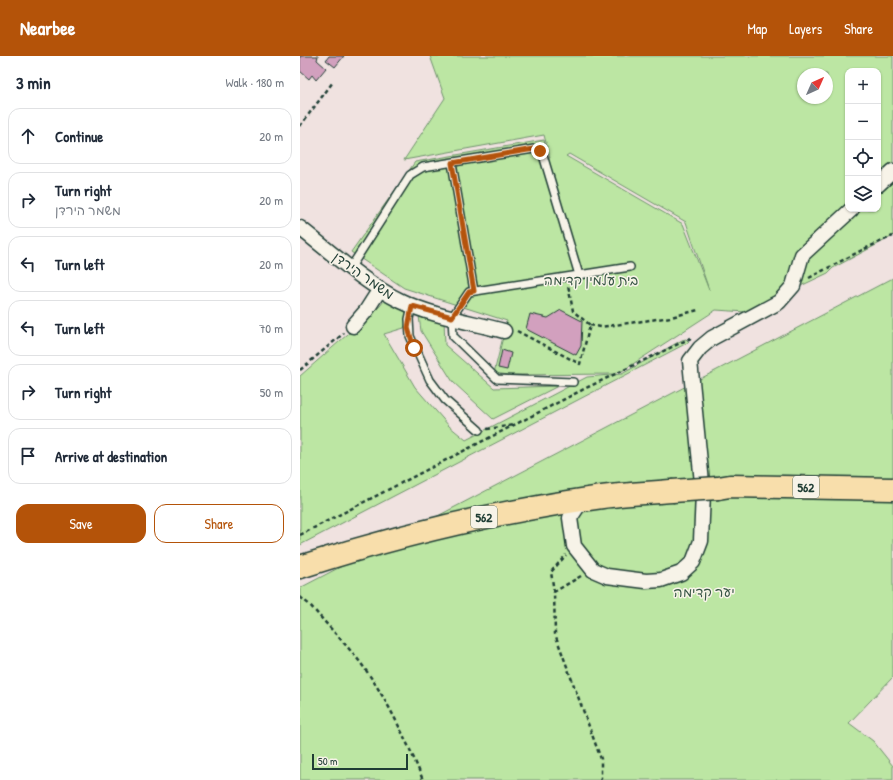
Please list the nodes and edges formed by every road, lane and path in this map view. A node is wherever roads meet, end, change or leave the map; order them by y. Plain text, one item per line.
1 (333, 82) dead end
2 (300, 126) edge
3 (452, 163) junction
4 (893, 171) edge
5 (881, 182) edge
6 (849, 212) edge
7 (300, 228) edge
8 (893, 236) edge
9 (351, 267) junction
10 (630, 267) dead end
11 (579, 275) junction
12 (566, 276) junction
13 (793, 286) junction
14 (380, 289) junction
15 (474, 291) junction
16 (412, 306) junction
17 (698, 310) dead end
18 (452, 317) junction
19 (590, 325) junction
20 (354, 326) joint
21 (504, 331) joint
22 (693, 336) dead end
23 (300, 370) edge
24 (573, 382) dead end
25 (517, 424) junction
26 (479, 430) joint
27 (893, 489) edge
28 (563, 511) junction
29 (300, 535) edge
30 (574, 546) junction
31 (300, 567) edge
32 (593, 570) junction
33 (554, 592) junction
34 (300, 597) edge
35 (423, 780) edge
36 (601, 780) edge

1 - 2 path
3 - 9 lane
3 - 11 lane
3 - 15 lane
4 - 5 street
6 - 13 street
7 - 9 street, משמר הירדן
8 - 13 path
9 - 14 street, משמר הירדן
10 - 11 lane
11 - 12 lane
12 - 15 lane
12 - 19 path
13 - 32 street
14 - 16 street, משמר הירדן
14 - 20 street
15 - 18 lane
16 - 18 street, משמר הירדן
16 - 26 lane
17 - 19 path
18 - 21 street, משמר הירדן
18 - 24 lane
19 - 21 path
20 - 23 path
22 - 25 path
25 - 26 path
25 - 29 path
27 - 28 main road, 562, bridge
28 - 30 street
28 - 31 main road, 562
30 - 32 street
30 - 33 path
32 - 33 path
33 - 36 path
34 - 35 path

